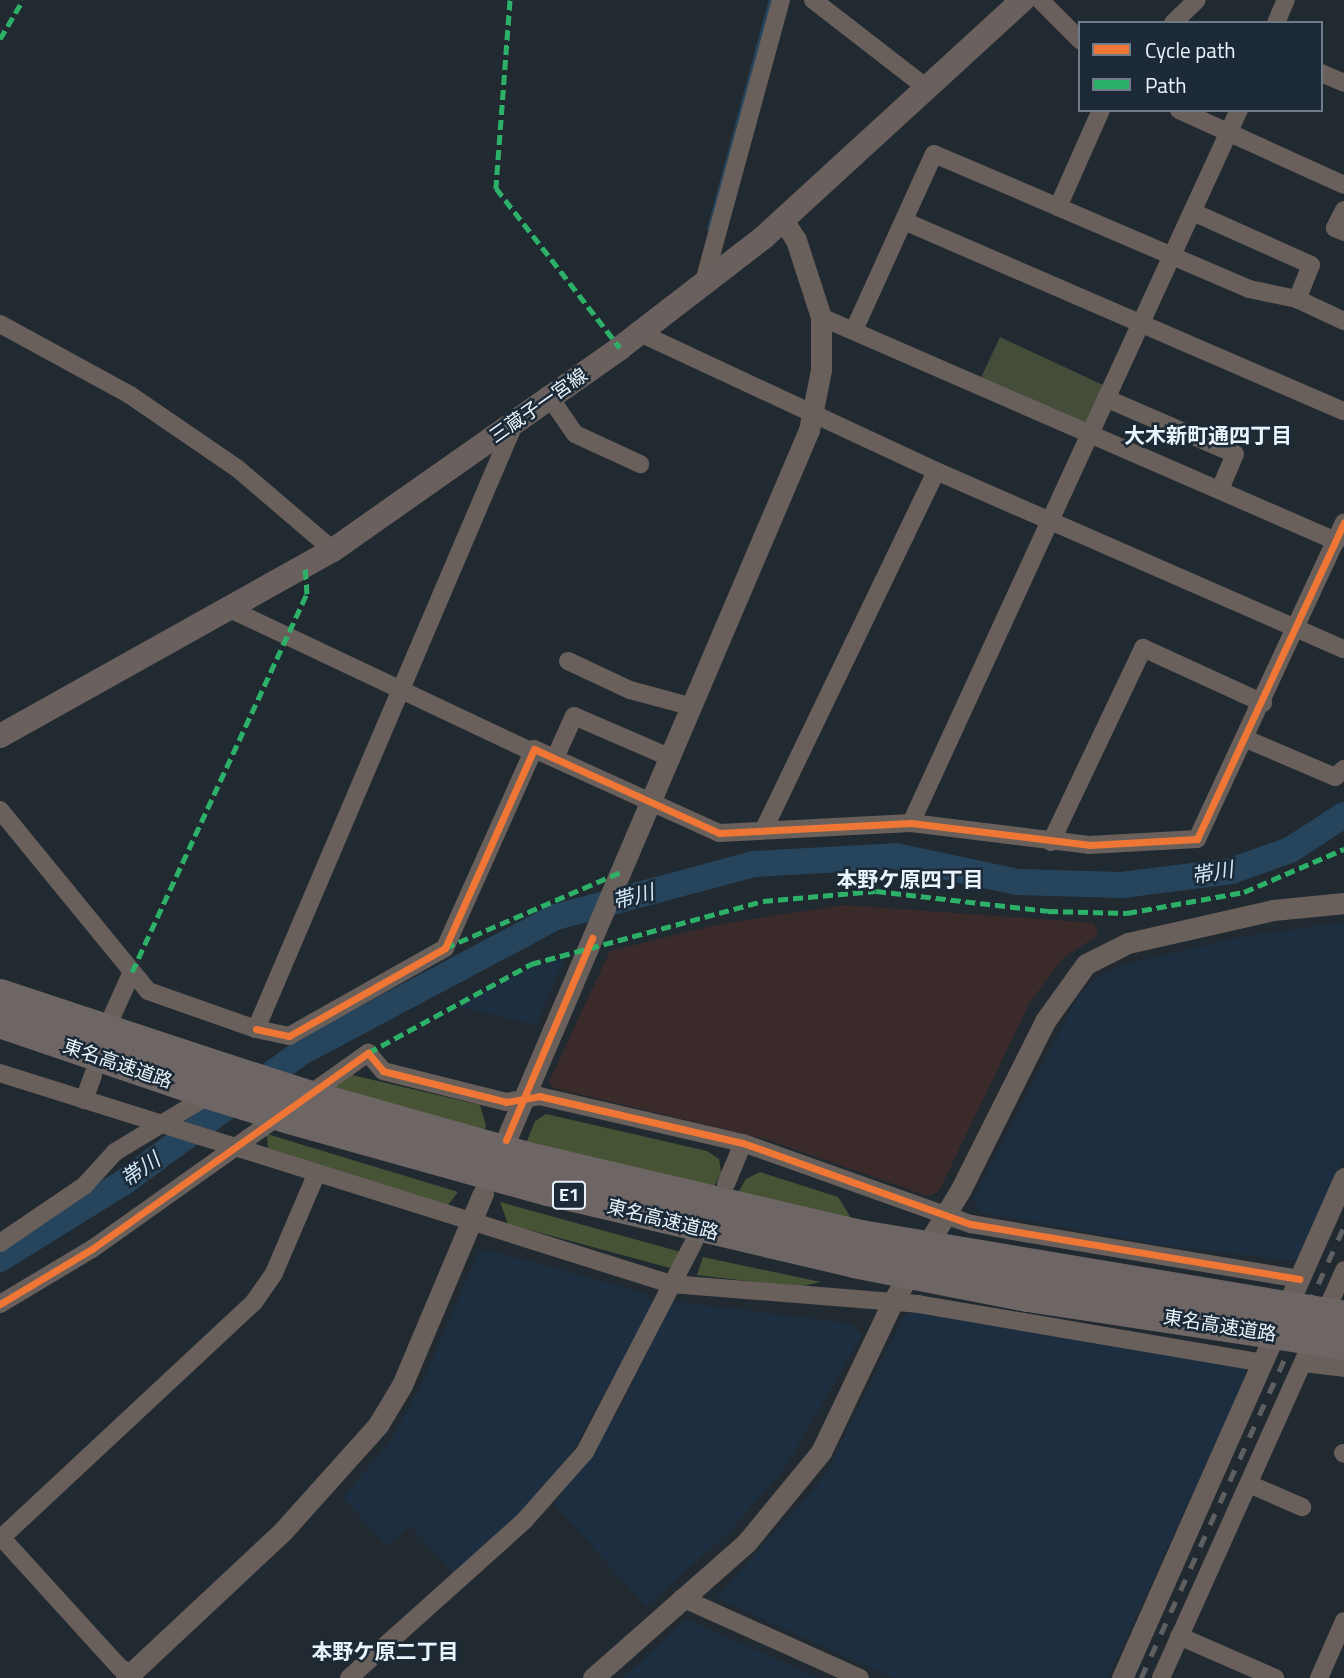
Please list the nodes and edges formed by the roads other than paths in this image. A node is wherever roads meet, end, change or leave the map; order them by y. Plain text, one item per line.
1 (780, 0) edge
2 (813, 0) edge
3 (1023, 0) edge
4 (1040, 0) edge
5 (1197, 0) edge
6 (1286, 0) edge
7 (1175, 21) edge
8 (1277, 21) edge
9 (1078, 38) edge
10 (1323, 74) edge
11 (1344, 83) edge
12 (927, 88) junction
13 (1100, 112) edge
14 (1183, 112) edge
15 (1238, 112) edge
16 (1229, 133) junction
17 (1344, 185) edge
18 (1058, 207) junction
19 (1344, 211) edge
20 (1195, 213) junction
21 (783, 220) junction
22 (904, 221) junction
23 (1344, 232) edge
24 (1176, 256) junction
25 (702, 285) junction
26 (1297, 299) junction
27 (821, 317) junction
28 (1344, 321) edge
29 (0, 324) edge
30 (1142, 328) junction
31 (854, 330) junction
32 (640, 333) junction
33 (548, 395) junction
34 (1110, 400) junction
35 (1344, 411) edge
36 (813, 415) junction
37 (516, 419) junction
38 (1092, 437) junction
39 (640, 464) dead end
40 (936, 471) junction
41 (1220, 490) junction
42 (1054, 523) junction
43 (1344, 523) edge
44 (1336, 541) junction
45 (332, 550) junction
46 (230, 608) junction
47 (1297, 628) junction
48 (1344, 649) edge
49 (568, 662) dead end
50 (403, 689) junction
51 (1263, 703) junction
52 (692, 707) junction
53 (0, 736) edge
54 (1246, 739) junction
55 (533, 752) junction
56 (555, 758) junction
57 (671, 758) junction
58 (1344, 769) edge
59 (652, 801) junction
60 (0, 810) edge
61 (911, 822) junction
62 (764, 829) junction
63 (1051, 842) junction
64 (1344, 903) edge
65 (132, 972) junction
66 (0, 995) edge
67 (113, 1014) dead end
68 (0, 1022) edge
69 (256, 1029) junction
70 (0, 1073) edge
71 (93, 1075) dead end
72 (219, 1082) junction
73 (523, 1099) junction
74 (84, 1100) junction
75 (160, 1125) junction
76 (506, 1140) dead end
77 (743, 1143) junction
78 (229, 1148) junction
79 (316, 1175) junction
80 (1344, 1178) edge
81 (726, 1184) dead end
82 (483, 1193) dead end
83 (943, 1215) junction
84 (471, 1222) junction
85 (694, 1242) dead end
86 (0, 1243) edge
87 (857, 1249) junction
88 (1344, 1270) edge
89 (1299, 1279) junction
90 (671, 1284) junction
91 (1341, 1299) edge
92 (893, 1301) junction
93 (0, 1304) edge
94 (1344, 1344) edge
95 (1263, 1363) junction
96 (1304, 1363) junction
97 (1344, 1368) edge
98 (1249, 1484) junction
99 (1302, 1507) dead end
100 (1, 1537) edge
101 (682, 1598) junction
102 (1344, 1621) edge
103 (1180, 1636) junction
104 (135, 1676) edge
105 (349, 1678) edge
106 (593, 1678) edge
107 (860, 1678) edge
108 (1122, 1678) edge
109 (1161, 1678) edge
110 (1275, 1678) edge
111 (1319, 1678) edge

1 - 25 street
2 - 12 street
3 - 12 main road, 三蔵子一宮線
4 - 9 street
5 - 7 street
6 - 8 street
10 - 11 street
12 - 21 main road, 三蔵子一宮線
13 - 18 street
14 - 16 street
15 - 16 street
16 - 17 street
16 - 20 street
18 - 22 street
18 - 24 street
19 - 23 street
20 - 24 street
20 - 26 street
21 - 25 main road, 三蔵子一宮線
21 - 27 street
22 - 30 street
22 - 31 street
24 - 26 street
24 - 30 street
25 - 32 main road, 三蔵子一宮線
26 - 28 street
27 - 31 street
27 - 36 street
29 - 45 street
30 - 34 street
30 - 35 street
31 - 38 street
32 - 33 main road, 三蔵子一宮線
32 - 36 street
33 - 37 main road, 三蔵子一宮線
33 - 39 street
34 - 38 street
34 - 41 street
36 - 40 street
36 - 52 street
37 - 45 main road, 三蔵子一宮線
37 - 50 street
38 - 41 street
38 - 42 street
40 - 42 street
40 - 62 street
41 - 44 street
42 - 47 street
42 - 61 street
43 - 44 street
44 - 47 street
45 - 46 main road, 三蔵子一宮線
46 - 50 street
46 - 53 main road, 三蔵子一宮線
47 - 48 street
47 - 51 street
49 - 52 street
50 - 55 street
50 - 69 street
51 - 54 street
51 - 63 street
52 - 57 street
54 - 58 street
54 - 63 street
55 - 56 street
55 - 69 street
56 - 57 street
56 - 59 street
57 - 59 street
59 - 62 street
59 - 73 street
60 - 65 street
61 - 62 street
61 - 63 street
64 - 83 street
65 - 67 street
65 - 69 street
66 - 72 highway, 東名高速道路
68 - 72 highway, 東名高速道路
70 - 74 street
71 - 74 street
72 - 75 street
72 - 87 highway, 東名高速道路 / E1, bridge
72 - 87 highway, 東名高速道路 / E1, bridge
73 - 76 street
73 - 77 street
73 - 78 street
74 - 75 street
75 - 78 street
75 - 86 street
77 - 81 street
77 - 83 street
78 - 79 street
78 - 93 street
79 - 84 street
79 - 100 street
80 - 89 street
82 - 84 street
83 - 89 street
83 - 92 street
84 - 90 street
84 - 104 street
85 - 90 street
87 - 91 highway, 東名高速道路 / E1, bridge
87 - 94 highway, 東名高速道路 / E1, bridge
88 - 91 street
89 - 95 street
90 - 92 street
90 - 105 street
91 - 96 street
92 - 95 street
92 - 101 street
95 - 108 street
96 - 97 street
96 - 98 street
98 - 99 street
98 - 103 street
100 - 104 street
101 - 106 street
101 - 107 street
102 - 111 street
103 - 109 street
103 - 110 street

